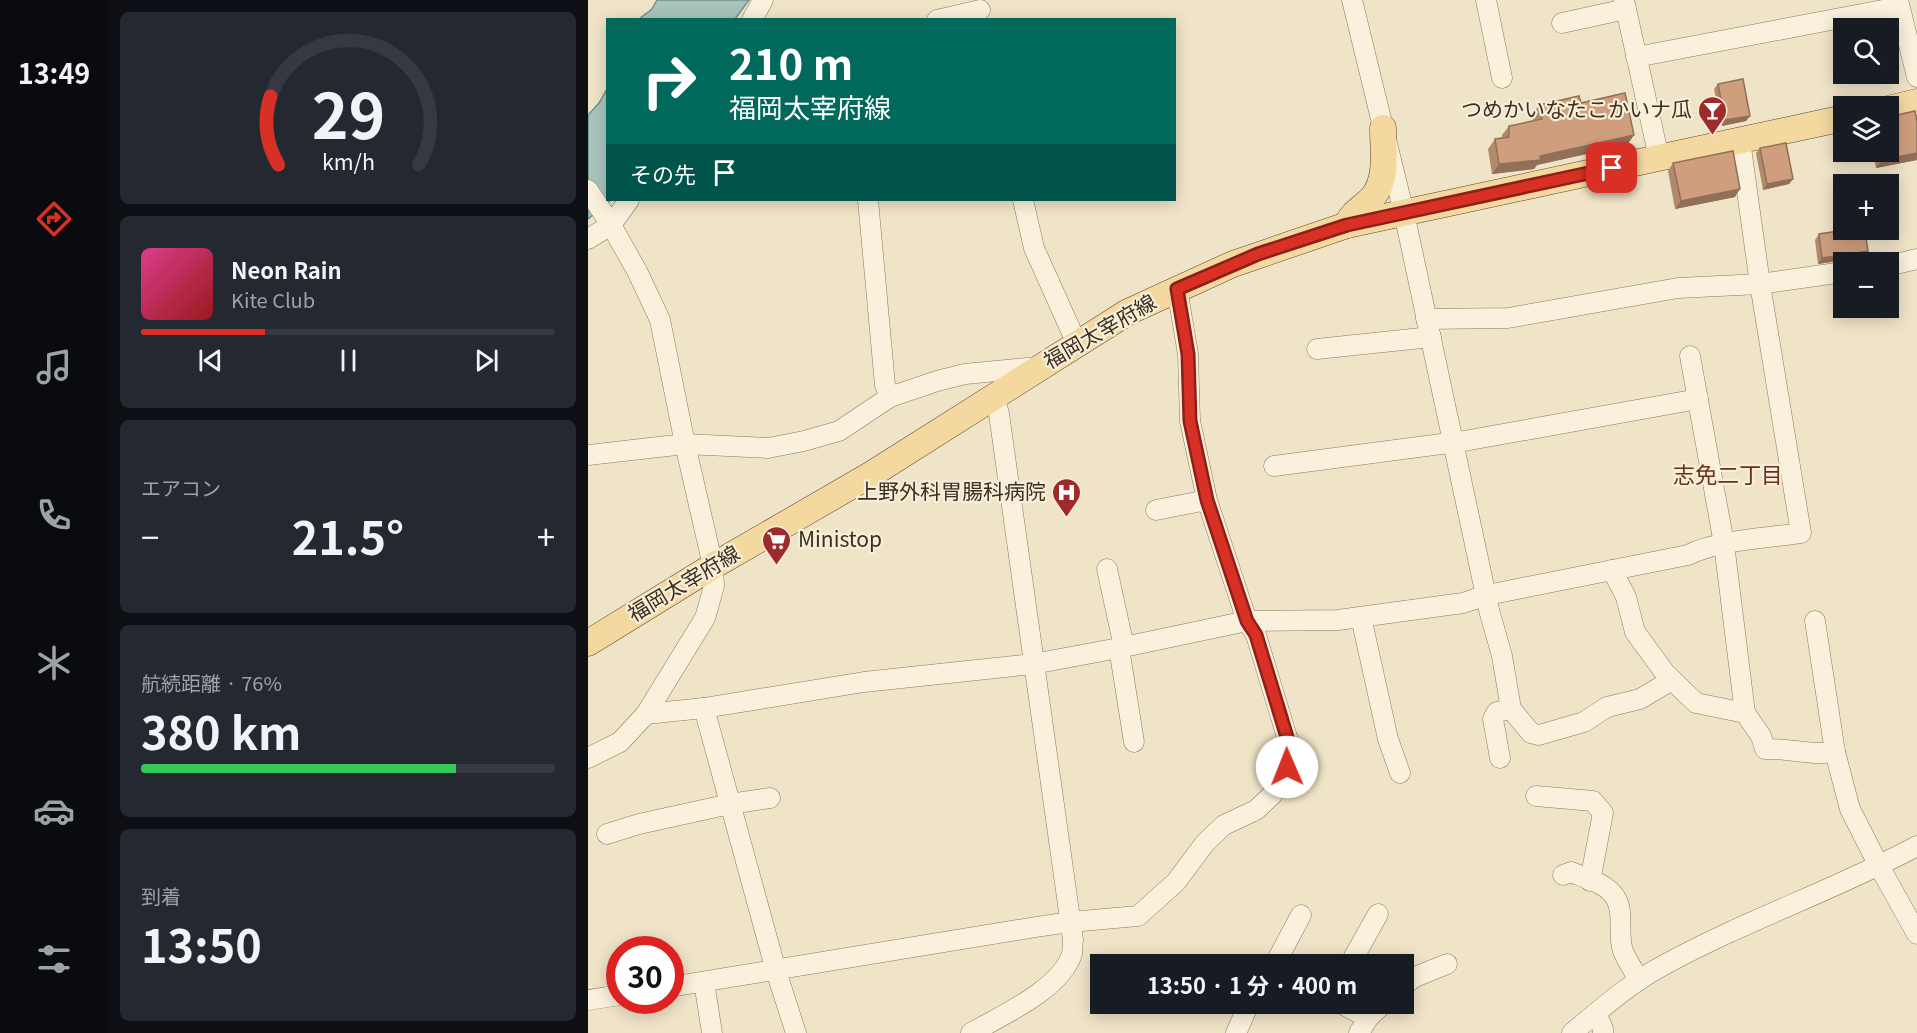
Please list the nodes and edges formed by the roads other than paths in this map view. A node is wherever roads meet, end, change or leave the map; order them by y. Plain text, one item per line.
1 (763, 0) edge
2 (1352, 0) edge
3 (1486, 0) edge
4 (1625, 4) edge
5 (1898, 4) edge
6 (979, 10) edge
7 (753, 18) edge
8 (945, 18) edge
9 (1562, 23) dead end
10 (1636, 57) junction
11 (1917, 77) edge
12 (1502, 78) dead end
13 (1917, 102) edge
14 (1899, 106) edge
15 (1833, 120) edge
16 (1383, 128) junction
17 (1740, 141) junction
18 (1659, 158) junction
19 (588, 190) edge
20 (628, 201) edge
21 (868, 201) edge
22 (1023, 201) edge
23 (1404, 213) junction
24 (611, 225) junction
25 (1347, 225) junction
26 (588, 239) edge
27 (1917, 259) edge
28 (1899, 263) edge
29 (1833, 274) edge
30 (1760, 284) junction
31 (1177, 289) junction
32 (1429, 328) junction
33 (1077, 344) junction
34 (1317, 349) dead end
35 (1690, 356) dead end
36 (1038, 367) junction
37 (994, 396) junction
38 (890, 397) junction
39 (1698, 399) junction
40 (1453, 441) junction
41 (684, 444) junction
42 (588, 455) edge
43 (1274, 466) dead end
44 (1207, 500) junction
45 (1156, 510) dead end
46 (1725, 544) junction
47 (713, 566) junction
48 (1107, 569) dead end
49 (1612, 570) junction
50 (1487, 595) junction
51 (1361, 617) junction
52 (1247, 621) junction
53 (1815, 621) dead end
54 (588, 642) edge
55 (1121, 648) junction
56 (1033, 664) junction
57 (1672, 680) junction
58 (704, 708) junction
59 (1511, 709) junction
60 (1745, 713) junction
61 (646, 714) junction
62 (1134, 742) dead end
63 (1835, 752) junction
64 (589, 755) edge
65 (1500, 758) dead end
66 (1400, 773) dead end
67 (1536, 796) dead end
68 (770, 798) dead end
69 (730, 804) junction
70 (607, 834) dead end
71 (1917, 846) edge
72 (1879, 866) junction
73 (1563, 875) dead end
74 (1590, 880) junction
75 (1378, 914) dead end
76 (1301, 915) dead end
77 (1070, 922) junction
78 (1917, 934) edge
79 (1280, 954) edge
80 (1356, 954) edge
81 (1447, 964) dead end
82 (776, 971) junction
83 (1414, 978) edge
84 (1639, 980) junction
85 (704, 982) junction
86 (684, 985) edge
87 (606, 997) edge
88 (588, 1000) edge
89 (1596, 1012) junction
90 (1245, 1014) edge
91 (1352, 1014) edge
92 (1364, 1025) edge
93 (712, 1033) edge
94 (796, 1033) edge
95 (970, 1033) edge
96 (1236, 1033) edge
97 (1572, 1033) edge
98 (1603, 1033) edge

1 - 7 street
2 - 16 street
3 - 12 street
4 - 9 street
4 - 10 street
5 - 10 street
5 - 11 street
6 - 8 street
10 - 18 street
13 - 14 main road
15 - 17 main road, 福岡太宰府線
16 - 23 street
16 - 25 main road
17 - 18 main road, 福岡太宰府線
17 - 30 street
18 - 23 main road, 福岡太宰府線
19 - 24 street
20 - 24 street
21 - 38 street
22 - 33 street
23 - 25 main road, 福岡太宰府線
23 - 32 street
24 - 26 street
24 - 41 street
25 - 31 main road, 福岡太宰府線
27 - 28 street
29 - 30 street
30 - 32 street
30 - 46 street
31 - 33 main road, 福岡太宰府線
31 - 44 street
32 - 34 street
32 - 40 street
33 - 36 main road, 福岡太宰府線
35 - 39 street
36 - 37 main road, 福岡太宰府線
36 - 38 street
37 - 47 main road, 福岡太宰府線
37 - 56 street
38 - 41 street
39 - 40 street
39 - 46 street
40 - 43 street
40 - 50 street
41 - 42 street
41 - 47 street
44 - 45 street
44 - 52 street
46 - 49 street
46 - 60 street
47 - 54 main road, 福岡太宰府線
47 - 61 street
48 - 55 street
49 - 50 street
49 - 57 street
50 - 51 street
50 - 59 street
51 - 52 street
51 - 66 street
52 - 55 street
52 - 77 street
53 - 63 street
55 - 56 street
55 - 62 street
56 - 58 street
56 - 77 street
57 - 59 street
57 - 60 street
58 - 61 street
58 - 69 street
59 - 65 street
60 - 63 street
61 - 64 street
63 - 72 street
67 - 74 street
68 - 69 street
69 - 70 street
69 - 82 street
71 - 72 street
72 - 78 street
72 - 84 street
73 - 74 street
74 - 84 street
75 - 80 street
76 - 79 street
77 - 82 street
77 - 95 street
81 - 83 street
82 - 85 street
82 - 94 street
84 - 89 street
85 - 86 street
85 - 93 street
87 - 88 street
89 - 97 street
89 - 98 street
90 - 96 street
91 - 92 street

